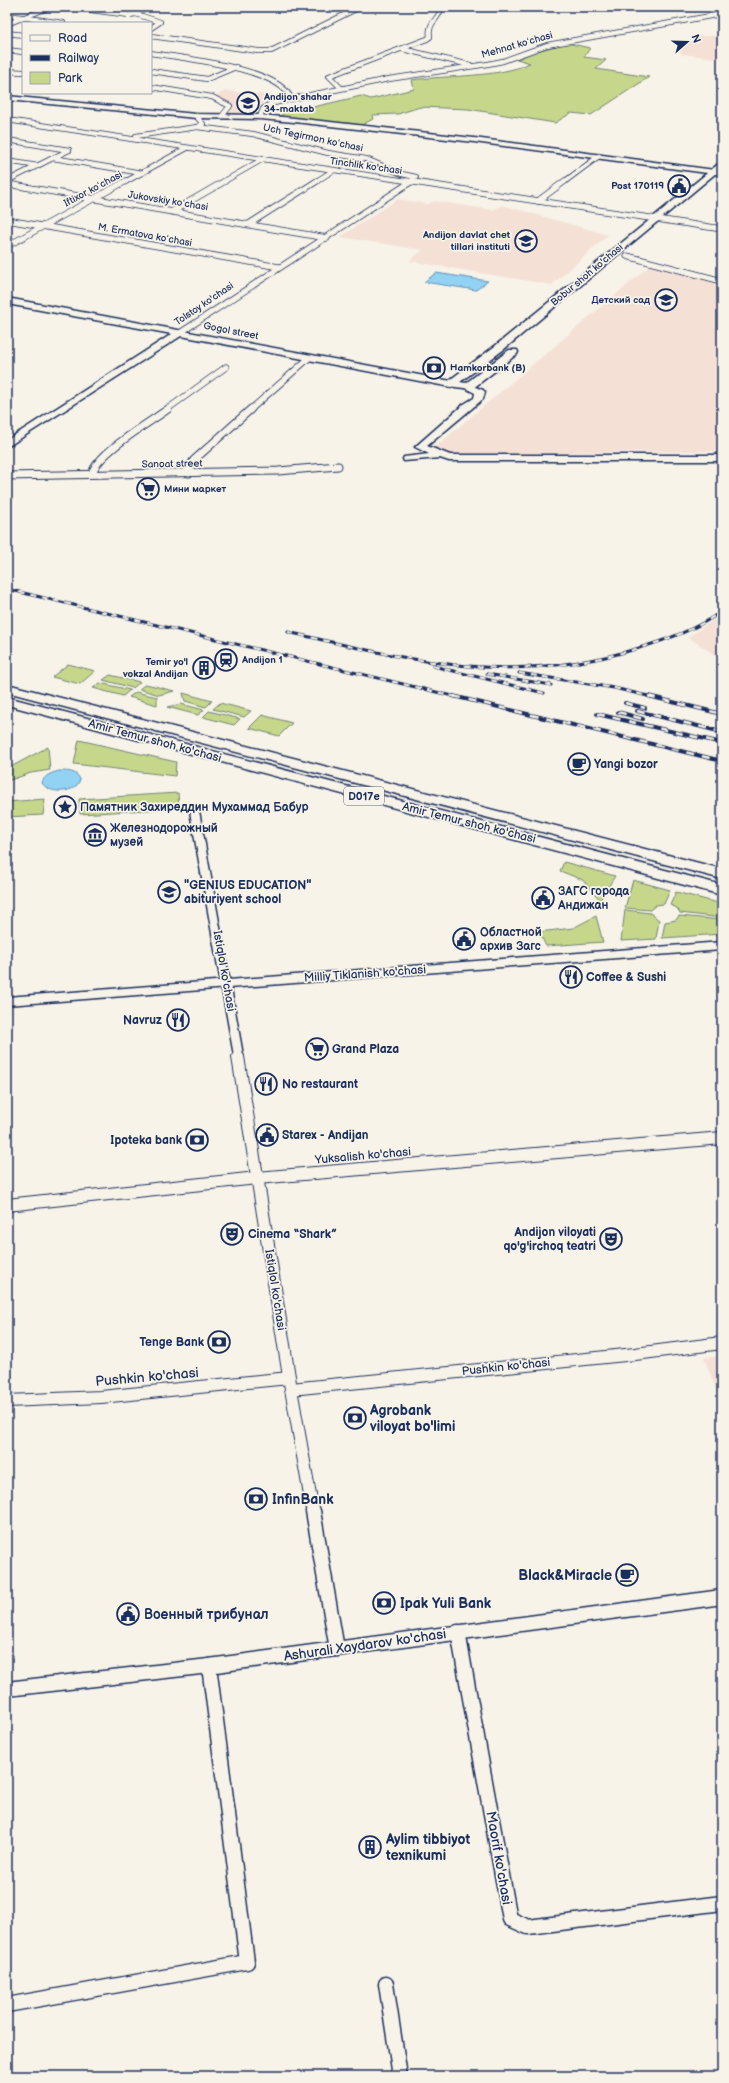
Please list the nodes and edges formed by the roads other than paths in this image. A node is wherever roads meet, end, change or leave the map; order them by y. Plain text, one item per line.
1 (50, 7) edge
2 (68, 7) edge
3 (136, 7) edge
4 (360, 7) edge
5 (441, 7) edge
6 (703, 7) edge
7 (722, 13) edge
8 (136, 14) junction
9 (7, 15) edge
10 (24, 18) junction
11 (55, 22) edge
12 (7, 24) edge
13 (152, 27) edge
14 (7, 33) edge
15 (22, 35) edge
16 (152, 36) edge
17 (402, 49) junction
18 (7, 50) edge
19 (22, 52) edge
20 (152, 54) edge
21 (236, 67) junction
22 (474, 67) junction
23 (7, 71) edge
24 (22, 72) edge
25 (152, 72) edge
26 (152, 88) edge
27 (341, 88) junction
28 (7, 98) edge
29 (291, 99) junction
30 (196, 116) junction
31 (222, 116) junction
32 (260, 117) junction
33 (7, 120) edge
34 (197, 127) junction
35 (125, 138) junction
36 (7, 140) edge
37 (187, 148) junction
38 (599, 156) junction
39 (53, 158) junction
40 (263, 159) junction
41 (7, 161) edge
42 (722, 164) edge
43 (38, 166) junction
44 (334, 170) junction
45 (717, 172) edge
46 (142, 173) junction
47 (412, 181) junction
48 (7, 183) edge
49 (95, 198) junction
50 (538, 201) junction
51 (173, 211) junction
52 (681, 211) dead end
53 (654, 219) junction
54 (7, 220) edge
55 (669, 221) junction
56 (249, 224) junction
57 (43, 226) junction
58 (722, 229) edge
59 (326, 238) junction
60 (7, 246) edge
61 (627, 256) junction
62 (279, 267) junction
63 (609, 271) dead end
64 (722, 280) edge
65 (7, 300) edge
66 (180, 333) junction
67 (516, 334) junction
68 (531, 336) dead end
69 (499, 348) junction
70 (309, 358) junction
71 (226, 367) dead end
72 (451, 384) junction
73 (468, 388) junction
74 (7, 444) edge
75 (441, 456) junction
76 (722, 458) edge
77 (408, 459) dead end
78 (338, 466) dead end
79 (188, 473) junction
80 (92, 474) junction
81 (7, 476) edge
82 (7, 688) edge
83 (7, 701) edge
84 (58, 702) junction
85 (45, 712) junction
86 (194, 814) dead end
87 (722, 874) edge
88 (722, 890) edge
89 (722, 946) edge
90 (227, 985) junction
91 (7, 1001) edge
92 (722, 1138) edge
93 (258, 1178) junction
94 (7, 1205) edge
95 (722, 1343) edge
96 (290, 1383) junction
97 (7, 1401) edge
98 (722, 1597) edge
99 (458, 1632) junction
100 (337, 1649) junction
101 (209, 1666) junction
102 (7, 1689) edge
103 (722, 1903) edge
104 (386, 1984) dead end
105 (7, 2005) edge
106 (400, 2076) edge

1 - 10 street
2 - 8 street
3 - 8 street
4 - 16 street
5 - 17 street
6 - 7 street, Mehnat koʻchasi
7 - 22 street, Mehnat koʻchasi
8 - 13 street
9 - 10 street
10 - 11 street
10 - 12 street
14 - 15 street
17 - 22 street
17 - 27 street
18 - 19 street
20 - 21 street
21 - 25 street
21 - 29 street
22 - 27 street, Mehnat koʻchasi
23 - 24 street
26 - 31 street
27 - 29 street, Mehnat koʻchasi
28 - 30 street
29 - 32 street, Mehnat koʻchasi
30 - 31 street
30 - 34 street
31 - 32 street
32 - 38 street
33 - 35 street, Tinchlik ko'chasi
34 - 35 street
34 - 47 street, Uch Tegirmon koʻchasi
35 - 37 street, Tinchlik ko'chasi
36 - 39 street
37 - 40 street, Tinchlik ko'chasi
37 - 46 street, Iftixor koʻchasi
38 - 45 street
38 - 50 street
39 - 43 street
39 - 46 street
40 - 44 street, Tinchlik ko'chasi
40 - 51 street
41 - 43 street
42 - 45 main road, Bobur shoh ko'chasi
43 - 48 street
44 - 47 street, Tinchlik ko'chasi
44 - 56 street
45 - 53 main road, Bobur shoh ko'chasi
46 - 49 street, Iftixor koʻchasi
47 - 50 street, Tinchlik ko'chasi
47 - 59 street, Tolstoy ko'chasi
48 - 49 street, Jukovskiy koʻchasi
49 - 51 street, Jukovskiy koʻchasi
49 - 57 street, Iftixor koʻchasi
50 - 53 street, Tinchlik ko'chasi
51 - 56 street, Jukovskiy koʻchasi
52 - 55 main road, Bobur shoh ko'chasi
53 - 55 street, Tinchlik ko'chasi
53 - 67 main road, Bobur shoh ko'chasi
54 - 57 street, M. Ermatova koʻchasi
55 - 58 street, Tinchlik ko'chasi
55 - 61 main road, Bobur shoh ko'chasi
56 - 59 street, Jukovskiy koʻchasi
57 - 60 street, Iftixor koʻchasi
57 - 62 street, M. Ermatova koʻchasi
59 - 62 street, Tolstoy ko'chasi
61 - 63 main road, Bobur shoh ko'chasi
61 - 64 street
62 - 66 street, Tolstoy ko'chasi
65 - 66 street, Gogol street
66 - 70 street, Gogol street
66 - 74 street, Tolstoy ko'chasi
67 - 68 main road
67 - 69 main road, Bobur shoh ko'chasi
69 - 72 main road, Bobur shoh ko'chasi
69 - 73 main road
70 - 72 street, Gogol street
70 - 79 street
71 - 80 street
72 - 73 main road
73 - 75 street
75 - 76 street
75 - 77 street
78 - 79 street, Sanoat street
79 - 80 street, Sanoat street
80 - 81 street, Sanoat street
82 - 84 main road, Amir Temur shoh ko'chasi / D017e
83 - 85 main road, Amir Temur shoh ko'chasi / D017e
84 - 85 main road
84 - 87 main road, Amir Temur shoh ko'chasi / D017e
85 - 88 main road, Amir Temur shoh ko'chasi / D017e
86 - 90 street, Istiqlol ko'chasi
89 - 90 street, Milliy Tiklanish ko'chasi
90 - 91 street, Milliy Tiklanish ko'chasi
90 - 93 street, Istiqlol ko'chasi
92 - 93 street, Yuksalish ko'chasi
93 - 94 street, Yuksalish ko'chasi
93 - 96 street, Istiqlol ko'chasi
95 - 96 street, Pushkin ko'chasi
96 - 97 street, Pushkin ko'chasi
96 - 100 street, Istiqlol ko'chasi
98 - 99 street, Ashurali Xaydarov ko'chasi
99 - 100 street, Ashurali Xaydarov ko'chasi
99 - 103 street, Maorif ko'chasi
100 - 101 street, Ashurali Xaydarov ko'chasi
101 - 102 street, Ashurali Xaydarov ko'chasi
101 - 105 street
104 - 106 street

